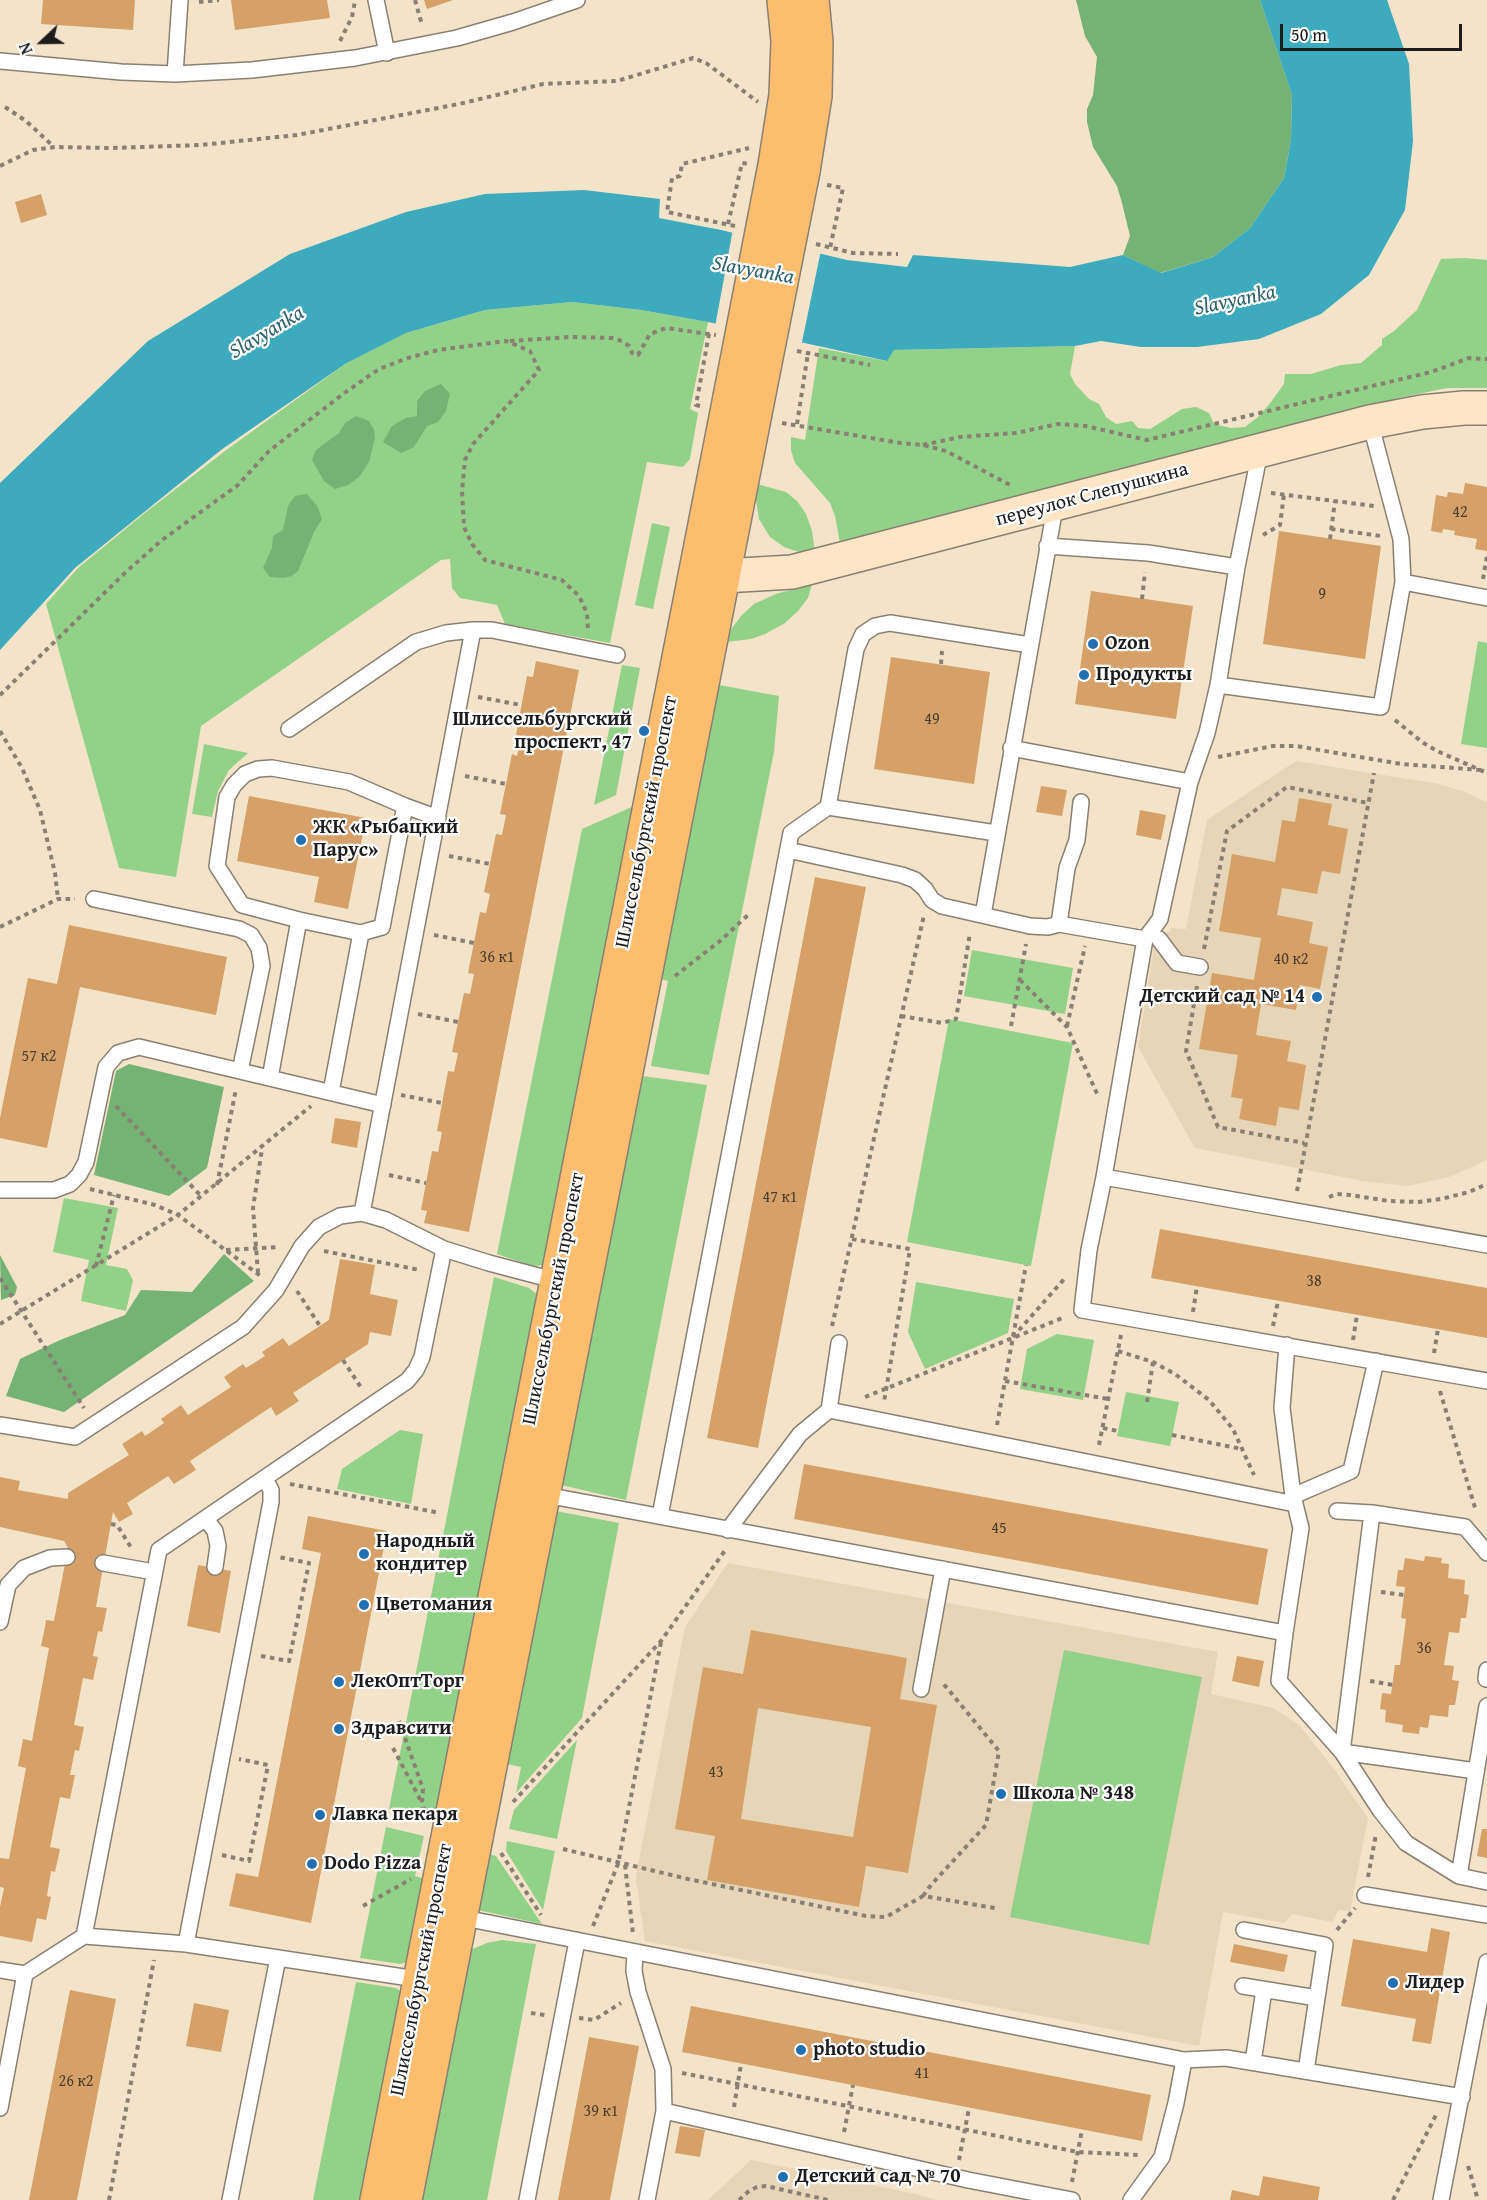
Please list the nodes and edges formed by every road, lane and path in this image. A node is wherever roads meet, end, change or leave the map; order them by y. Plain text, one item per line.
1 (180, 0) edge
2 (198, 0) edge
3 (219, 0) edge
4 (355, 0) edge
5 (376, 0) edge
6 (415, 0) edge
7 (578, 0) edge
8 (784, 0) edge
9 (812, 0) edge
10 (423, 30) dead end
11 (386, 45) junction
12 (0, 61) edge
13 (175, 75) junction
14 (759, 102) dead end
15 (4, 107) dead end
16 (55, 147) junction
17 (0, 166) edge
18 (775, 167) junction
19 (833, 186) dead end
20 (728, 224) dead end
21 (830, 248) dead end
22 (709, 334) junction
23 (720, 336) dead end
24 (506, 341) junction
25 (786, 349) dead end
26 (808, 353) junction
27 (1487, 359) edge
28 (870, 365) dead end
29 (696, 405) dead end
30 (755, 407) junction
31 (1487, 408) edge
32 (1370, 422) junction
33 (797, 424) junction
34 (923, 445) junction
35 (1260, 450) junction
36 (1252, 490) junction
37 (1284, 494) junction
38 (1335, 501) junction
39 (1050, 506) junction
40 (1393, 508) junction
41 (1331, 529) junction
42 (1330, 539) dead end
43 (1401, 539) junction
44 (1047, 546) junction
45 (1241, 548) junction
46 (1237, 567) junction
47 (710, 573) junction
48 (1403, 582) junction
49 (1143, 588) dead end
50 (1487, 598) edge
51 (1142, 599) dead end
52 (473, 630) junction
53 (1030, 645) junction
54 (588, 649) junction
55 (617, 655) dead end
56 (942, 655) dead end
57 (941, 664) dead end
58 (1218, 685) junction
59 (461, 693) junction
60 (0, 695) edge
61 (521, 705) dead end
62 (1381, 707) junction
63 (290, 729) dead end
64 (0, 731) edge
65 (1011, 748) junction
66 (1196, 760) junction
67 (1481, 770) junction
68 (446, 772) junction
69 (1374, 773) dead end
70 (1487, 773) edge
71 (1190, 782) junction
72 (506, 784) dead end
73 (1081, 802) dead end
74 (1368, 803) junction
75 (405, 806) junction
76 (828, 807) junction
77 (438, 818) junction
78 (996, 833) junction
79 (788, 850) junction
80 (431, 852) junction
81 (490, 864) dead end
82 (58, 899) junction
83 (94, 899) joint
84 (932, 900) junction
85 (978, 914) junction
86 (748, 915) dead end
87 (298, 920) junction
88 (1059, 924) junction
89 (1030, 926) junction
90 (0, 927) edge
91 (1088, 929) junction
92 (416, 931) junction
93 (361, 933) junction
94 (1152, 939) junction
95 (474, 943) dead end
96 (1200, 967) junction
97 (674, 977) dead end
98 (1020, 980) junction
99 (401, 1011) junction
100 (901, 1016) junction
101 (458, 1022) dead end
102 (1011, 1026) dead end
103 (1067, 1027) junction
104 (240, 1071) junction
105 (270, 1078) junction
106 (100, 1089) junction
107 (331, 1092) junction
108 (384, 1098) junction
109 (442, 1103) dead end
110 (1114, 1123) junction
111 (1304, 1143) junction
112 (262, 1148) junction
113 (1300, 1169) dead end
114 (370, 1172) junction
115 (1104, 1177) junction
116 (426, 1183) dead end
117 (70, 1184) junction
118 (1487, 1184) edge
119 (217, 1185) junction
120 (0, 1190) edge
121 (114, 1195) junction
122 (202, 1197) junction
123 (362, 1213) junction
124 (1298, 1213) junction
125 (178, 1215) junction
126 (852, 1239) junction
127 (1487, 1245) edge
128 (302, 1246) junction
129 (256, 1248) junction
130 (444, 1249) junction
131 (225, 1250) junction
132 (1089, 1251) junction
133 (1026, 1265) dead end
134 (96, 1266) junction
135 (258, 1273) junction
136 (439, 1273) junction
137 (286, 1274) junction
138 (0, 1278) edge
139 (571, 1284) junction
140 (1197, 1286) dead end
141 (276, 1290) junction
142 (1082, 1310) junction
143 (23, 1311) junction
144 (1124, 1317) junction
145 (0, 1324) edge
146 (320, 1326) dead end
147 (1190, 1328) junction
148 (1013, 1337) junction
149 (839, 1343) joint
150 (1287, 1345) junction
151 (1118, 1351) junction
152 (343, 1360) dead end
153 (1376, 1361) junction
154 (1153, 1362) junction
155 (1431, 1371) junction
156 (1005, 1381) junction
157 (1487, 1381) edge
158 (886, 1389) junction
159 (1108, 1399) junction
160 (1147, 1402) dead end
161 (373, 1405) junction
162 (829, 1410) junction
163 (880, 1421) junction
164 (0, 1425) edge
165 (95, 1425) junction
166 (1102, 1428) junction
167 (1118, 1431) dead end
168 (1172, 1435) dead end
169 (994, 1443) junction
170 (1242, 1449) junction
171 (1095, 1464) junction
172 (265, 1479) junction
173 (530, 1492) junction
174 (1264, 1498) junction
175 (1294, 1500) junction
176 (1337, 1511) dead end
177 (440, 1513) dead end
178 (1372, 1513) junction
179 (660, 1516) junction
180 (1477, 1517) dead end
181 (206, 1519) junction
182 (733, 1530) junction
183 (261, 1553) junction
184 (1487, 1553) edge
185 (67, 1557) dead end
186 (104, 1563) dead end
187 (215, 1568) dead end
188 (943, 1569) junction
189 (154, 1572) junction
190 (4, 1584) edge
191 (0, 1623) edge
192 (1285, 1633) junction
193 (661, 1641) junction
194 (242, 1652) junction
195 (926, 1662) junction
196 (921, 1689) dead end
197 (1487, 1706) edge
198 (399, 1721) dead end
199 (393, 1748) dead end
200 (1342, 1752) junction
201 (222, 1756) junction
202 (1476, 1771) junction
203 (422, 1802) junction
204 (507, 1809) dead end
205 (428, 1819) dead end
206 (563, 1849) dead end
207 (204, 1851) junction
208 (500, 1851) dead end
209 (618, 1864) junction
210 (625, 1865) junction
211 (1459, 1876) junction
212 (415, 1877) dead end
213 (1487, 1882) edge
214 (1365, 1895) dead end
215 (923, 1896) junction
216 (363, 1906) dead end
217 (995, 1908) dead end
218 (447, 1914) junction
219 (1487, 1915) edge
220 (542, 1916) dead end
221 (1244, 1930) dead end
222 (84, 1936) junction
223 (158, 1942) junction
224 (582, 1942) junction
225 (186, 1944) junction
226 (635, 1953) junction
227 (278, 1958) junction
228 (1487, 1962) edge
229 (0, 1970) edge
230 (25, 1974) junction
231 (434, 1982) junction
232 (1243, 1986) dead end
233 (1264, 1990) junction
234 (638, 1992) junction
235 (1317, 1998) junction
236 (531, 2013) dead end
237 (562, 2016) junction
238 (1184, 2060) junction
239 (1253, 2062) junction
240 (741, 2064) dead end
241 (663, 2069) junction
242 (1306, 2071) junction
243 (738, 2084) junction
244 (853, 2085) dead end
245 (1454, 2096) junction
246 (849, 2107) junction
247 (0, 2108) edge
248 (969, 2108) dead end
249 (664, 2111) junction
250 (730, 2126) junction
251 (965, 2130) junction
252 (1082, 2130) dead end
253 (840, 2151) junction
254 (1078, 2152) junction
255 (1162, 2157) junction
256 (956, 2177) junction
257 (109, 2200) edge
258 (230, 2200) edge
259 (377, 2200) edge
260 (405, 2200) edge
261 (527, 2200) edge
262 (647, 2200) edge
263 (739, 2200) edge
264 (828, 2200) edge
265 (1070, 2200) edge
266 (1131, 2200) edge
267 (1393, 2200) edge
268 (1441, 2200) edge

1 - 13 lane
2 - 3 path
4 - 11 path
5 - 11 lane
6 - 10 path
7 - 11 lane
8 - 18 main road
9 - 18 main road
11 - 13 lane
12 - 13 lane
14 - 16 path
15 - 16 path
16 - 17 path
18 - 20 path
18 - 30 main road, Шлиссельбургский проспект, bridge
19 - 21 path
22 - 23 path
22 - 24 path
22 - 29 path
24 - 54 path
24 - 60 path
25 - 26 path
26 - 28 path
26 - 33 path
27 - 34 path
30 - 33 path
30 - 47 main road, Шлиссельбургский проспект
31 - 32 street, переулок Слепушкина
32 - 35 street, переулок Слепушкина
32 - 40 lane
33 - 34 path
34 - 39 path
35 - 36 lane
35 - 39 street, переулок Слепушкина
36 - 37 path
36 - 45 lane
37 - 38 path
37 - 45 path
38 - 40 path
38 - 41 path
39 - 44 lane
39 - 47 street, переулок Слепушкина
40 - 43 lane
41 - 42 path
41 - 43 path
43 - 48 lane
44 - 46 lane
44 - 53 lane
45 - 46 lane
46 - 58 lane
47 - 139 main road, Шлиссельбургский проспект
48 - 50 lane
48 - 62 lane
49 - 51 path
52 - 54 lane
52 - 59 lane
52 - 63 lane
53 - 65 lane
53 - 76 lane
54 - 55 lane
56 - 57 path
58 - 62 lane
58 - 66 lane
59 - 61 path
59 - 68 lane
62 - 67 path
64 - 82 path
65 - 71 lane
65 - 78 lane
66 - 67 path
66 - 71 lane
67 - 70 path
68 - 72 path
68 - 77 lane
69 - 74 path
71 - 94 lane
73 - 88 lane
74 - 96 path
74 - 111 path
75 - 77 lane
75 - 87 lane
75 - 93 lane
76 - 78 lane
76 - 79 lane
77 - 80 lane
78 - 85 lane
79 - 84 lane
79 - 179 lane
80 - 81 path
80 - 92 lane
82 - 83 path
82 - 90 path
83 - 104 lane
84 - 85 lane
84 - 100 path
85 - 89 lane
85 - 100 path
86 - 97 path
87 - 93 lane
87 - 105 lane
88 - 89 lane
88 - 91 lane
89 - 98 path
91 - 94 lane
91 - 103 path
92 - 95 path
92 - 99 lane
93 - 107 lane
94 - 96 lane
94 - 110 lane
96 - 111 path
98 - 102 path
98 - 103 path
99 - 101 path
99 - 108 lane
100 - 126 path
103 - 110 path
104 - 105 lane
104 - 106 lane
104 - 119 path
105 - 107 lane
106 - 117 lane
106 - 122 path
107 - 108 lane
107 - 112 path
108 - 109 path
108 - 114 lane
110 - 115 lane
111 - 113 path
112 - 119 path
112 - 129 path
114 - 116 path
114 - 123 lane
115 - 124 lane
115 - 132 lane
117 - 120 lane
117 - 121 path
118 - 124 path
119 - 122 path
121 - 125 path
121 - 134 path
122 - 125 path
123 - 128 lane
123 - 130 lane
124 - 127 lane
125 - 131 path
125 - 134 path
126 - 149 path
126 - 158 path
128 - 129 path
128 - 136 path
128 - 137 lane
129 - 131 path
129 - 135 path
130 - 136 lane
130 - 139 lane
131 - 135 path
132 - 142 lane
132 - 148 path
133 - 148 path
134 - 143 path
135 - 141 path
136 - 161 lane
137 - 141 lane
137 - 146 path
138 - 143 path
139 - 173 main road, Шлиссельбургский проспект
140 - 147 path
141 - 165 lane
142 - 144 lane
142 - 148 path
143 - 145 path
143 - 165 path
144 - 147 lane
144 - 151 path
147 - 150 lane
148 - 156 path
148 - 158 path
149 - 162 lane
150 - 153 lane
150 - 175 lane
151 - 154 path
151 - 159 path
152 - 161 path
153 - 155 lane
153 - 175 lane
154 - 160 path
154 - 170 path
155 - 157 lane
155 - 180 path
156 - 159 path
156 - 169 path
158 - 162 path
158 - 163 path
159 - 166 path
161 - 172 lane
162 - 163 lane
162 - 182 lane
163 - 169 lane
164 - 165 lane
166 - 167 path
166 - 171 path
168 - 170 path
169 - 171 lane
170 - 174 path
171 - 174 lane
172 - 177 path
172 - 181 lane
172 - 183 lane
173 - 179 lane
173 - 218 main road, Шлиссельбургский проспект
174 - 175 lane
175 - 192 lane
176 - 178 lane
178 - 184 lane
178 - 200 lane
179 - 182 lane
181 - 187 lane
181 - 189 lane
182 - 188 lane
182 - 193 path
183 - 194 lane
183 - 194 path
185 - 190 lane
186 - 189 lane
188 - 192 lane
188 - 195 lane
189 - 222 lane
190 - 191 lane
192 - 200 lane
193 - 204 path
193 - 209 path
194 - 201 lane
195 - 196 lane
195 - 215 path
197 - 202 lane
198 - 203 path
199 - 203 path
200 - 202 lane
200 - 211 lane
201 - 207 lane
201 - 207 path
202 - 211 lane
203 - 205 path
206 - 209 path
207 - 225 lane
208 - 220 path
209 - 210 path
209 - 224 path
210 - 215 path
210 - 226 path
211 - 213 lane
212 - 216 path
214 - 219 lane
215 - 217 path
218 - 224 lane
218 - 231 main road, Шлиссельбургский проспект
221 - 235 lane
222 - 223 lane
222 - 230 lane
223 - 225 lane
223 - 257 path
224 - 226 lane
224 - 237 lane
225 - 227 lane
226 - 234 lane
226 - 238 lane
227 - 231 lane
227 - 258 lane
228 - 245 lane
229 - 230 lane
230 - 247 lane
231 - 259 main road, Шлиссельбургский проспект
231 - 260 main road, Шлиссельбургский проспект
232 - 233 lane
233 - 235 lane
233 - 239 lane
234 - 237 path
234 - 241 lane
235 - 242 lane
236 - 237 path
237 - 261 lane
238 - 239 lane
238 - 255 lane
239 - 242 lane
240 - 243 path
241 - 243 path
241 - 249 lane
242 - 245 lane
243 - 246 path
243 - 250 path
244 - 246 path
245 - 267 path
245 - 268 lane
246 - 251 path
246 - 253 path
248 - 251 path
249 - 250 lane
249 - 262 lane
250 - 253 lane
251 - 254 path
251 - 256 path
252 - 254 path
253 - 256 lane
254 - 255 path
254 - 265 path
255 - 266 lane
256 - 265 lane
263 - 264 path

